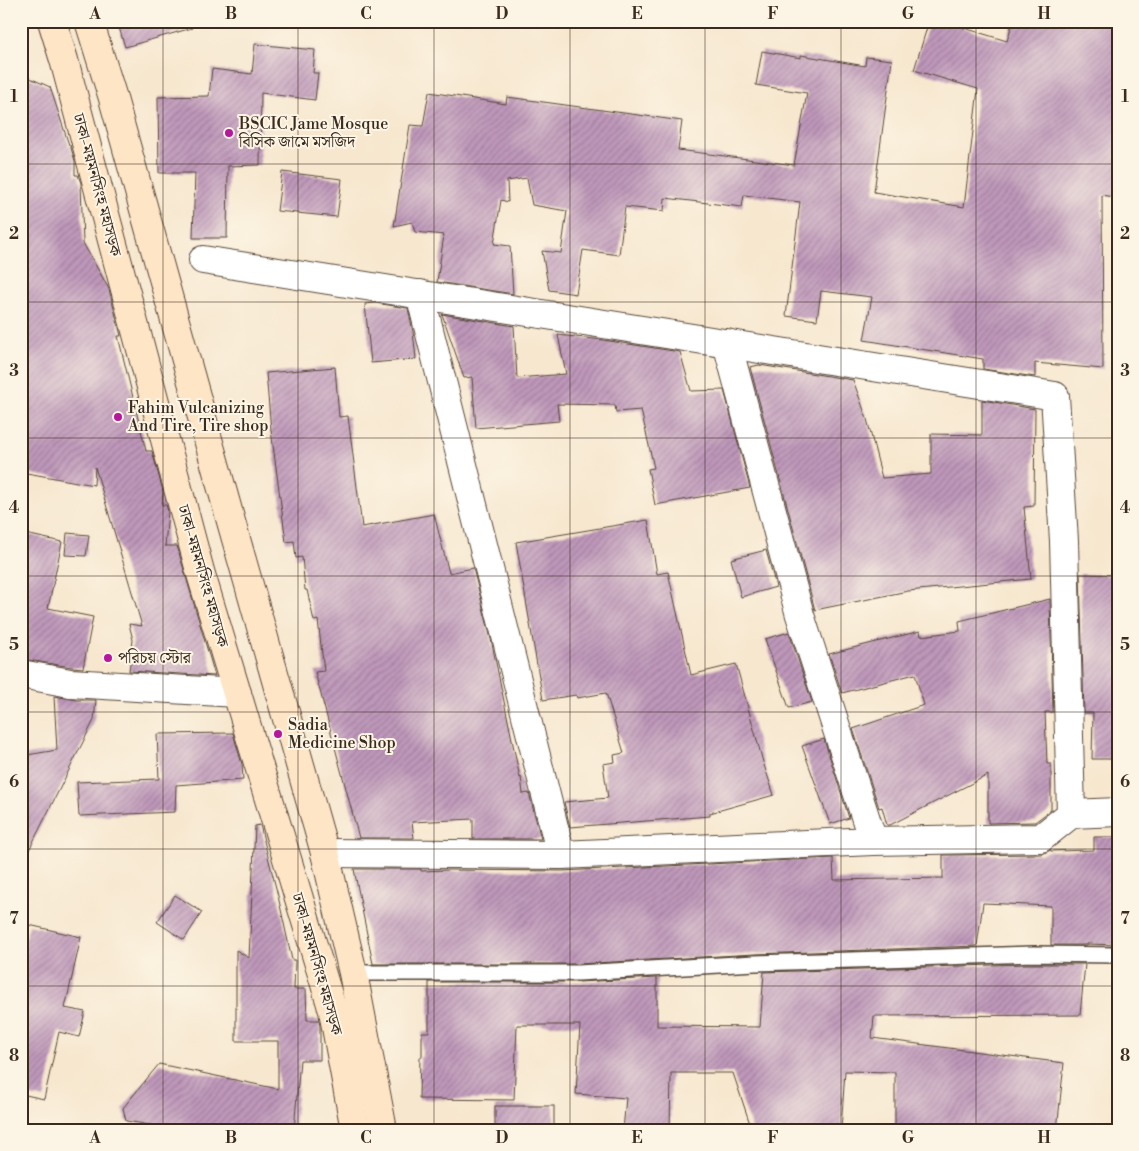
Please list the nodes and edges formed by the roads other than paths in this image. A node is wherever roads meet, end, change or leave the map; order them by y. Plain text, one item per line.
1 (52, 21) edge
2 (89, 21) edge
3 (203, 260) dead end
4 (420, 294) junction
5 (726, 343) junction
6 (21, 674) edge
7 (236, 693) junction
8 (1118, 812) edge
9 (1071, 814) junction
10 (873, 841) junction
11 (324, 853) junction
12 (560, 855) junction
13 (1118, 955) edge
14 (353, 973) junction
15 (355, 1130) edge
16 (384, 1130) edge

1 - 7 main road, ঢাকা-ময়মনসিংহ মহাসড়ক
2 - 11 main road, ঢাকা-ময়মনসিংহ মহাসড়ক
3 - 4 street
4 - 5 street
4 - 12 street
5 - 9 street
5 - 10 street
6 - 7 street
7 - 15 main road, ঢাকা-ময়মনসিংহ মহাসড়ক
8 - 9 street
9 - 10 street
10 - 12 street
11 - 12 street
11 - 14 main road, ঢাকা-ময়মনসিংহ মহাসড়ক
13 - 14 lane
14 - 16 main road, ঢাকা-ময়মনসিংহ মহাসড়ক

